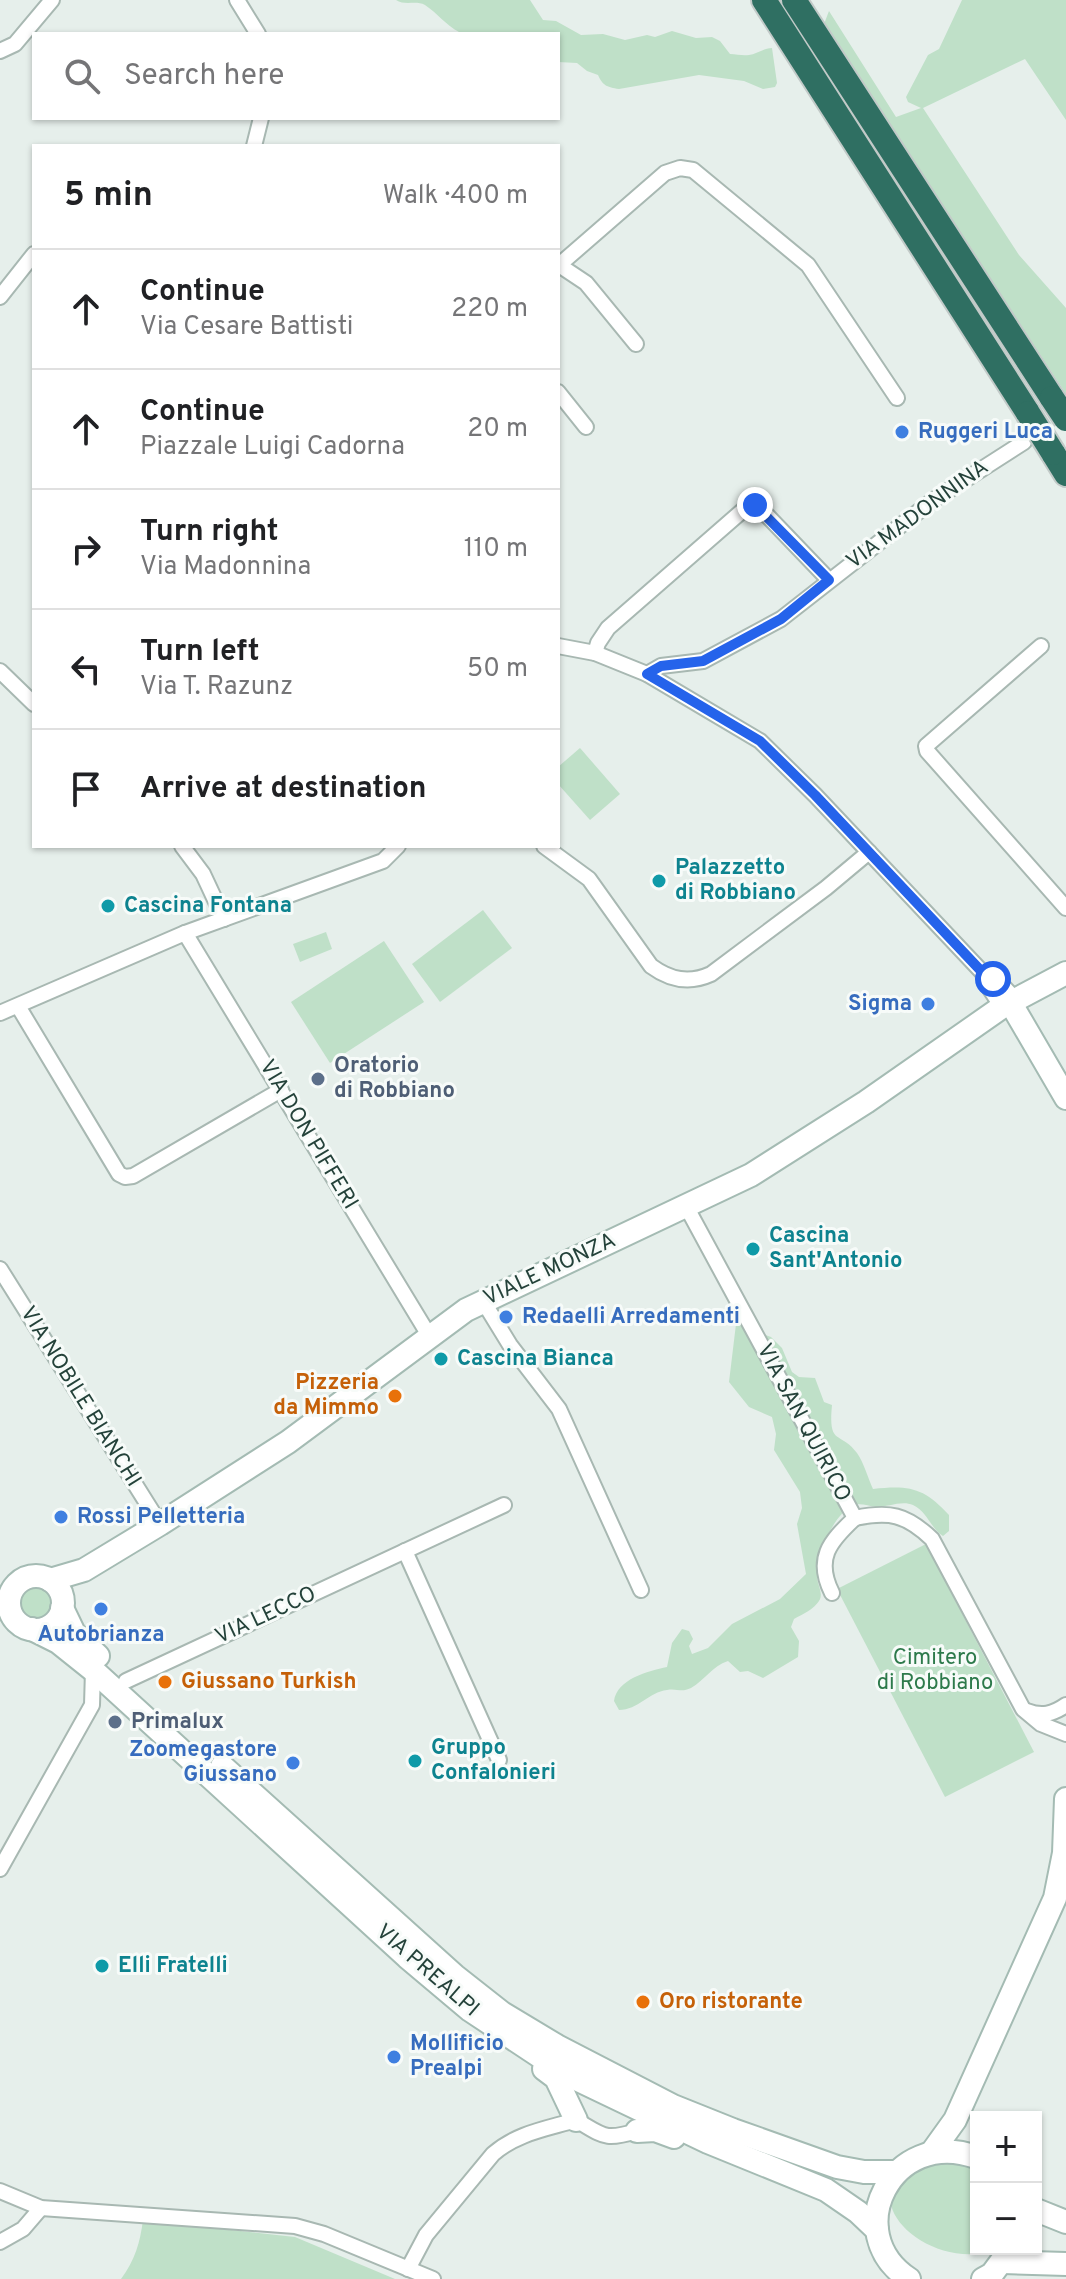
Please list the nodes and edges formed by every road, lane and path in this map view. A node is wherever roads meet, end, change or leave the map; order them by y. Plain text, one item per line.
1 (52, 0) edge
2 (237, 0) edge
3 (764, 0) edge
4 (794, 0) edge
5 (257, 32) edge
6 (0, 51) edge
7 (260, 120) edge
8 (254, 144) edge
9 (32, 257) edge
10 (560, 264) edge
11 (560, 267) edge
12 (0, 297) edge
13 (636, 344) dead end
14 (560, 394) edge
15 (897, 398) dead end
16 (1066, 419) edge
17 (586, 427) dead end
18 (1024, 442) dead end
19 (1059, 464) edge
20 (829, 580) junction
21 (560, 646) edge
22 (1041, 646) dead end
23 (595, 653) junction
24 (0, 671) edge
25 (647, 674) junction
26 (32, 702) edge
27 (184, 848) edge
28 (396, 848) edge
29 (547, 848) edge
30 (869, 852) junction
31 (1066, 908) edge
32 (224, 919) junction
33 (185, 933) junction
34 (1066, 973) edge
35 (1014, 1000) junction
36 (18, 1006) junction
37 (0, 1013) edge
38 (281, 1090) junction
39 (1066, 1098) edge
40 (686, 1206) junction
41 (0, 1269) edge
42 (483, 1301) junction
43 (430, 1337) junction
44 (504, 1505) dead end
45 (855, 1518) junction
46 (160, 1524) junction
47 (405, 1551) junction
48 (84, 1570) junction
49 (0, 1571) edge
50 (40, 1578) junction
51 (641, 1590) dead end
52 (832, 1593) dead end
53 (62, 1604) junction
54 (10, 1612) edge
55 (93, 1670) junction
56 (122, 1686) junction
57 (92, 1705) junction
58 (1066, 1705) edge
59 (1023, 1709) junction
60 (1066, 1734) edge
61 (499, 1760) dead end
62 (1066, 1799) edge
63 (0, 1869) edge
64 (517, 2043) junction
65 (972, 2082) junction
66 (576, 2120) junction
67 (637, 2131) joint
68 (970, 2137) edge
69 (708, 2142) junction
70 (932, 2152) junction
71 (970, 2155) edge
72 (896, 2172) junction
73 (0, 2191) edge
74 (41, 2208) junction
75 (1042, 2212) edge
76 (1066, 2222) edge
77 (877, 2230) junction
78 (0, 2242) edge
79 (1006, 2255) edge
80 (1066, 2264) edge
81 (408, 2269) junction
82 (433, 2279) edge
83 (909, 2279) edge
84 (983, 2279) edge

1 - 6 street
2 - 5 street
3 - 19 highway, bridge
4 - 16 highway, bridge
7 - 8 street
9 - 12 street
10 - 15 street
11 - 13 street
14 - 17 street
18 - 20 street, VIA MADONNINA
20 - 23 street
20 - 25 street, VIA MADONNINA
21 - 23 street
22 - 31 street
23 - 25 street
24 - 26 street
25 - 30 street
27 - 32 street
28 - 32 street
29 - 30 street
30 - 35 street
32 - 33 street
33 - 36 street
33 - 38 street, VIA DON PIFFERI
34 - 35 main road, VIALE MONZA
35 - 39 main road
35 - 40 main road, VIALE MONZA
36 - 37 street
36 - 38 street
38 - 43 street, VIA DON PIFFERI
40 - 42 main road, VIALE MONZA
40 - 45 street, VIA SAN QUIRICO
41 - 46 street, VIA NOBILE BIANCHI
42 - 43 main road, VIALE MONZA
42 - 51 street
43 - 46 main road, VIALE MONZA
44 - 47 street, VIA LECCO
45 - 52 street
45 - 59 street, VIA SAN QUIRICO
46 - 48 main road, VIALE MONZA
47 - 56 street, VIA LECCO
47 - 61 street
48 - 50 main road, VIALE MONZA
48 - 53 main road, VIALE MONZA
49 - 50 main road
50 - 53 main road
50 - 54 main road
53 - 54 main road
53 - 56 main road, VIA PREALPI
54 - 55 main road, VIA PREALPI
55 - 56 main road, VIA PREALPI
55 - 57 street
56 - 57 street, VIA LECCO
56 - 64 main road, VIA PREALPI
56 - 72 main road, VIA PREALPI
57 - 63 street
58 - 59 street
59 - 60 street, VIA SAN QUIRICO
62 - 65 main road
64 - 66 main road
64 - 69 main road, VIA PREALPI
65 - 68 main road
65 - 70 main road
66 - 67 street
66 - 81 street
67 - 69 main road
69 - 77 main road, VIA PREALPI
70 - 71 main road
70 - 72 main road
72 - 77 main road
73 - 74 street
74 - 78 street
74 - 81 street
75 - 76 main road
77 - 83 main road
79 - 80 main road
79 - 84 main road
81 - 82 street

